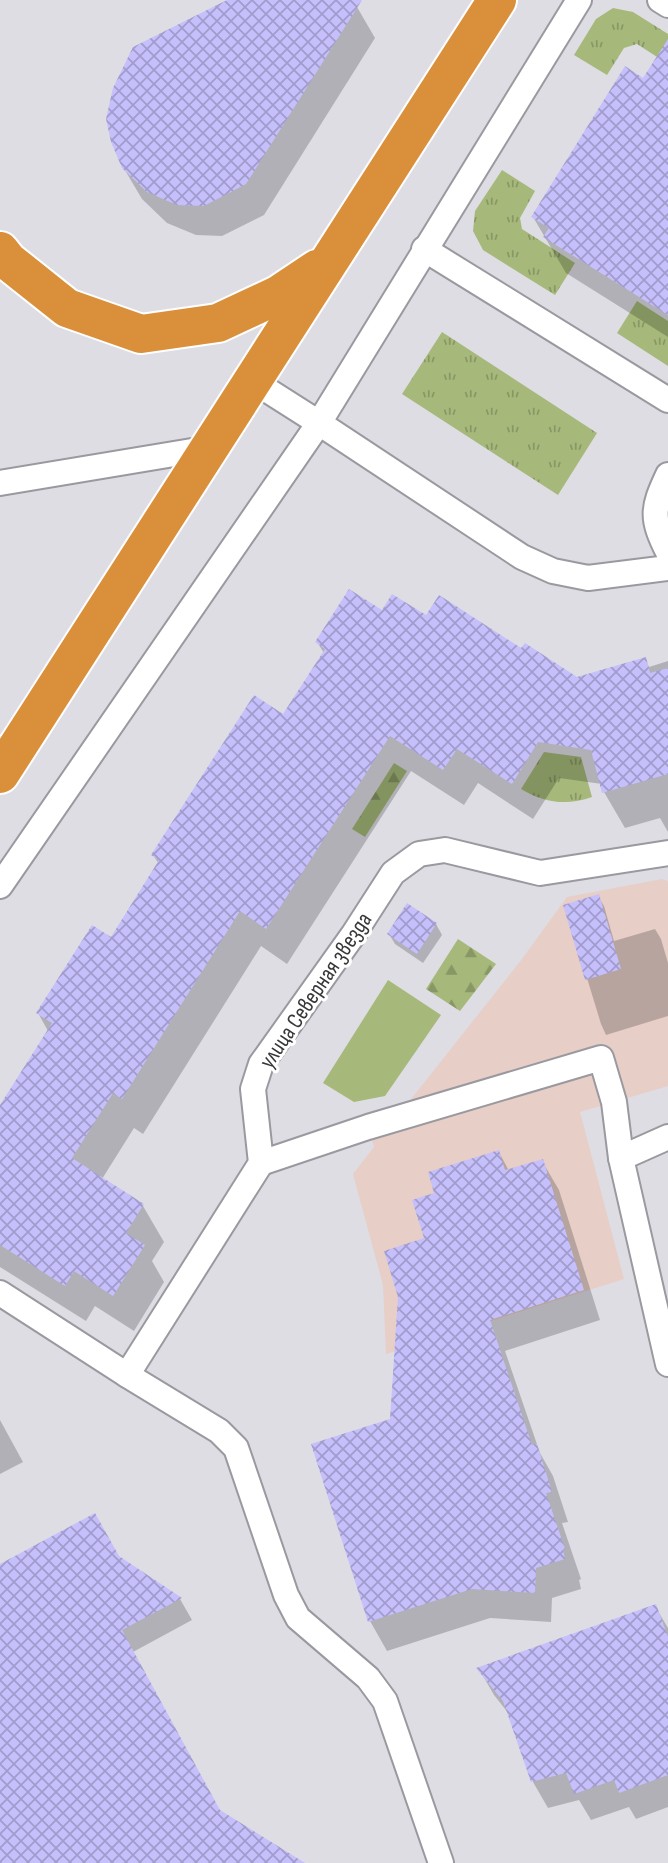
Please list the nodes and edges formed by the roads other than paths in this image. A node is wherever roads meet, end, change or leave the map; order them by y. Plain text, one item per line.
1 (474, 0) edge
2 (497, 0) edge
3 (579, 0) edge
4 (660, 0) edge
5 (668, 5) edge
6 (468, 43) junction
7 (424, 249) junction
8 (0, 251) edge
9 (330, 261) junction
10 (253, 381) junction
11 (668, 400) edge
12 (319, 423) junction
13 (210, 448) junction
14 (668, 475) edge
15 (0, 483) edge
16 (668, 552) edge
17 (668, 568) edge
18 (0, 774) edge
19 (668, 853) edge
20 (0, 886) edge
21 (668, 1137) edge
22 (621, 1158) junction
23 (261, 1163) junction
24 (0, 1293) edge
25 (668, 1364) edge
26 (127, 1375) junction
27 (441, 1863) edge

1 - 6 highway
2 - 6 highway
3 - 7 lane
4 - 5 lane
6 - 9 highway
7 - 11 lane
7 - 12 lane
8 - 9 highway
9 - 10 highway
10 - 12 lane
10 - 13 highway
12 - 17 lane
12 - 20 lane
13 - 15 lane
13 - 18 highway
14 - 16 lane
19 - 23 lane, улица Северная звезда
21 - 22 lane
22 - 23 lane
22 - 25 lane
23 - 26 lane
24 - 26 lane
26 - 27 lane

